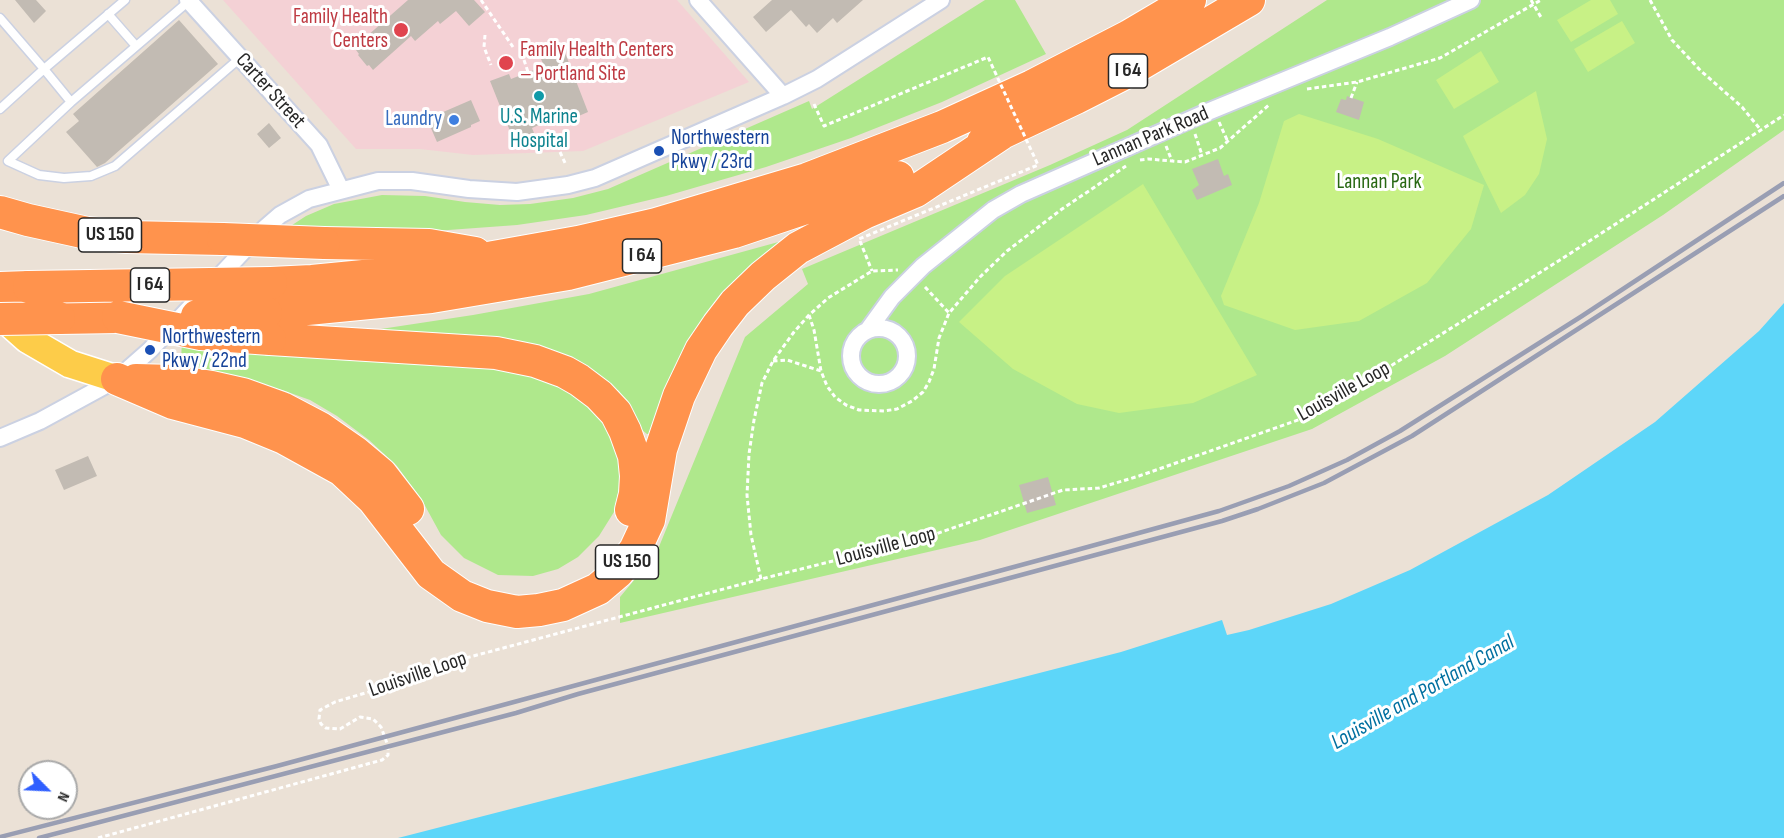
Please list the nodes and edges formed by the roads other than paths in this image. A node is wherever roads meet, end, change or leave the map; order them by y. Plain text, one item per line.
1 (125, 0) edge
2 (698, 0) edge
3 (940, 0) edge
4 (1190, 0) edge
5 (1249, 0) edge
6 (1471, 0) edge
7 (188, 1) edge
8 (108, 14) junction
9 (0, 18) edge
10 (136, 46) junction
11 (240, 58) junction
12 (44, 69) junction
13 (783, 96) junction
14 (70, 102) junction
15 (0, 109) edge
16 (1001, 134) junction
17 (0, 154) edge
18 (8, 161) junction
19 (341, 190) junction
20 (0, 212) edge
21 (494, 256) junction
22 (0, 288) edge
23 (0, 316) edge
24 (268, 326) junction
25 (868, 330) dead end
26 (117, 379) junction
27 (2, 434) edge

1 - 8 lane
2 - 13 street
3 - 13 street
4 - 21 highway, I 64
5 - 16 highway, I 64
6 - 25 street, Lannan Park Road
7 - 10 lane
7 - 11 street, Carter Street
8 - 10 lane
8 - 12 lane
9 - 12 lane
10 - 14 lane
11 - 18 lane
11 - 19 street, Carter Street
12 - 14 lane
12 - 15 lane
13 - 19 street
14 - 18 lane
16 - 24 highway, I 64
16 - 26 highway, US 150
17 - 18 lane
19 - 26 street
20 - 21 highway, US 150, bridge
21 - 22 highway, I 64, bridge
23 - 24 highway, I 64, bridge
23 - 26 main road, US 150
24 - 26 highway
26 - 27 street

